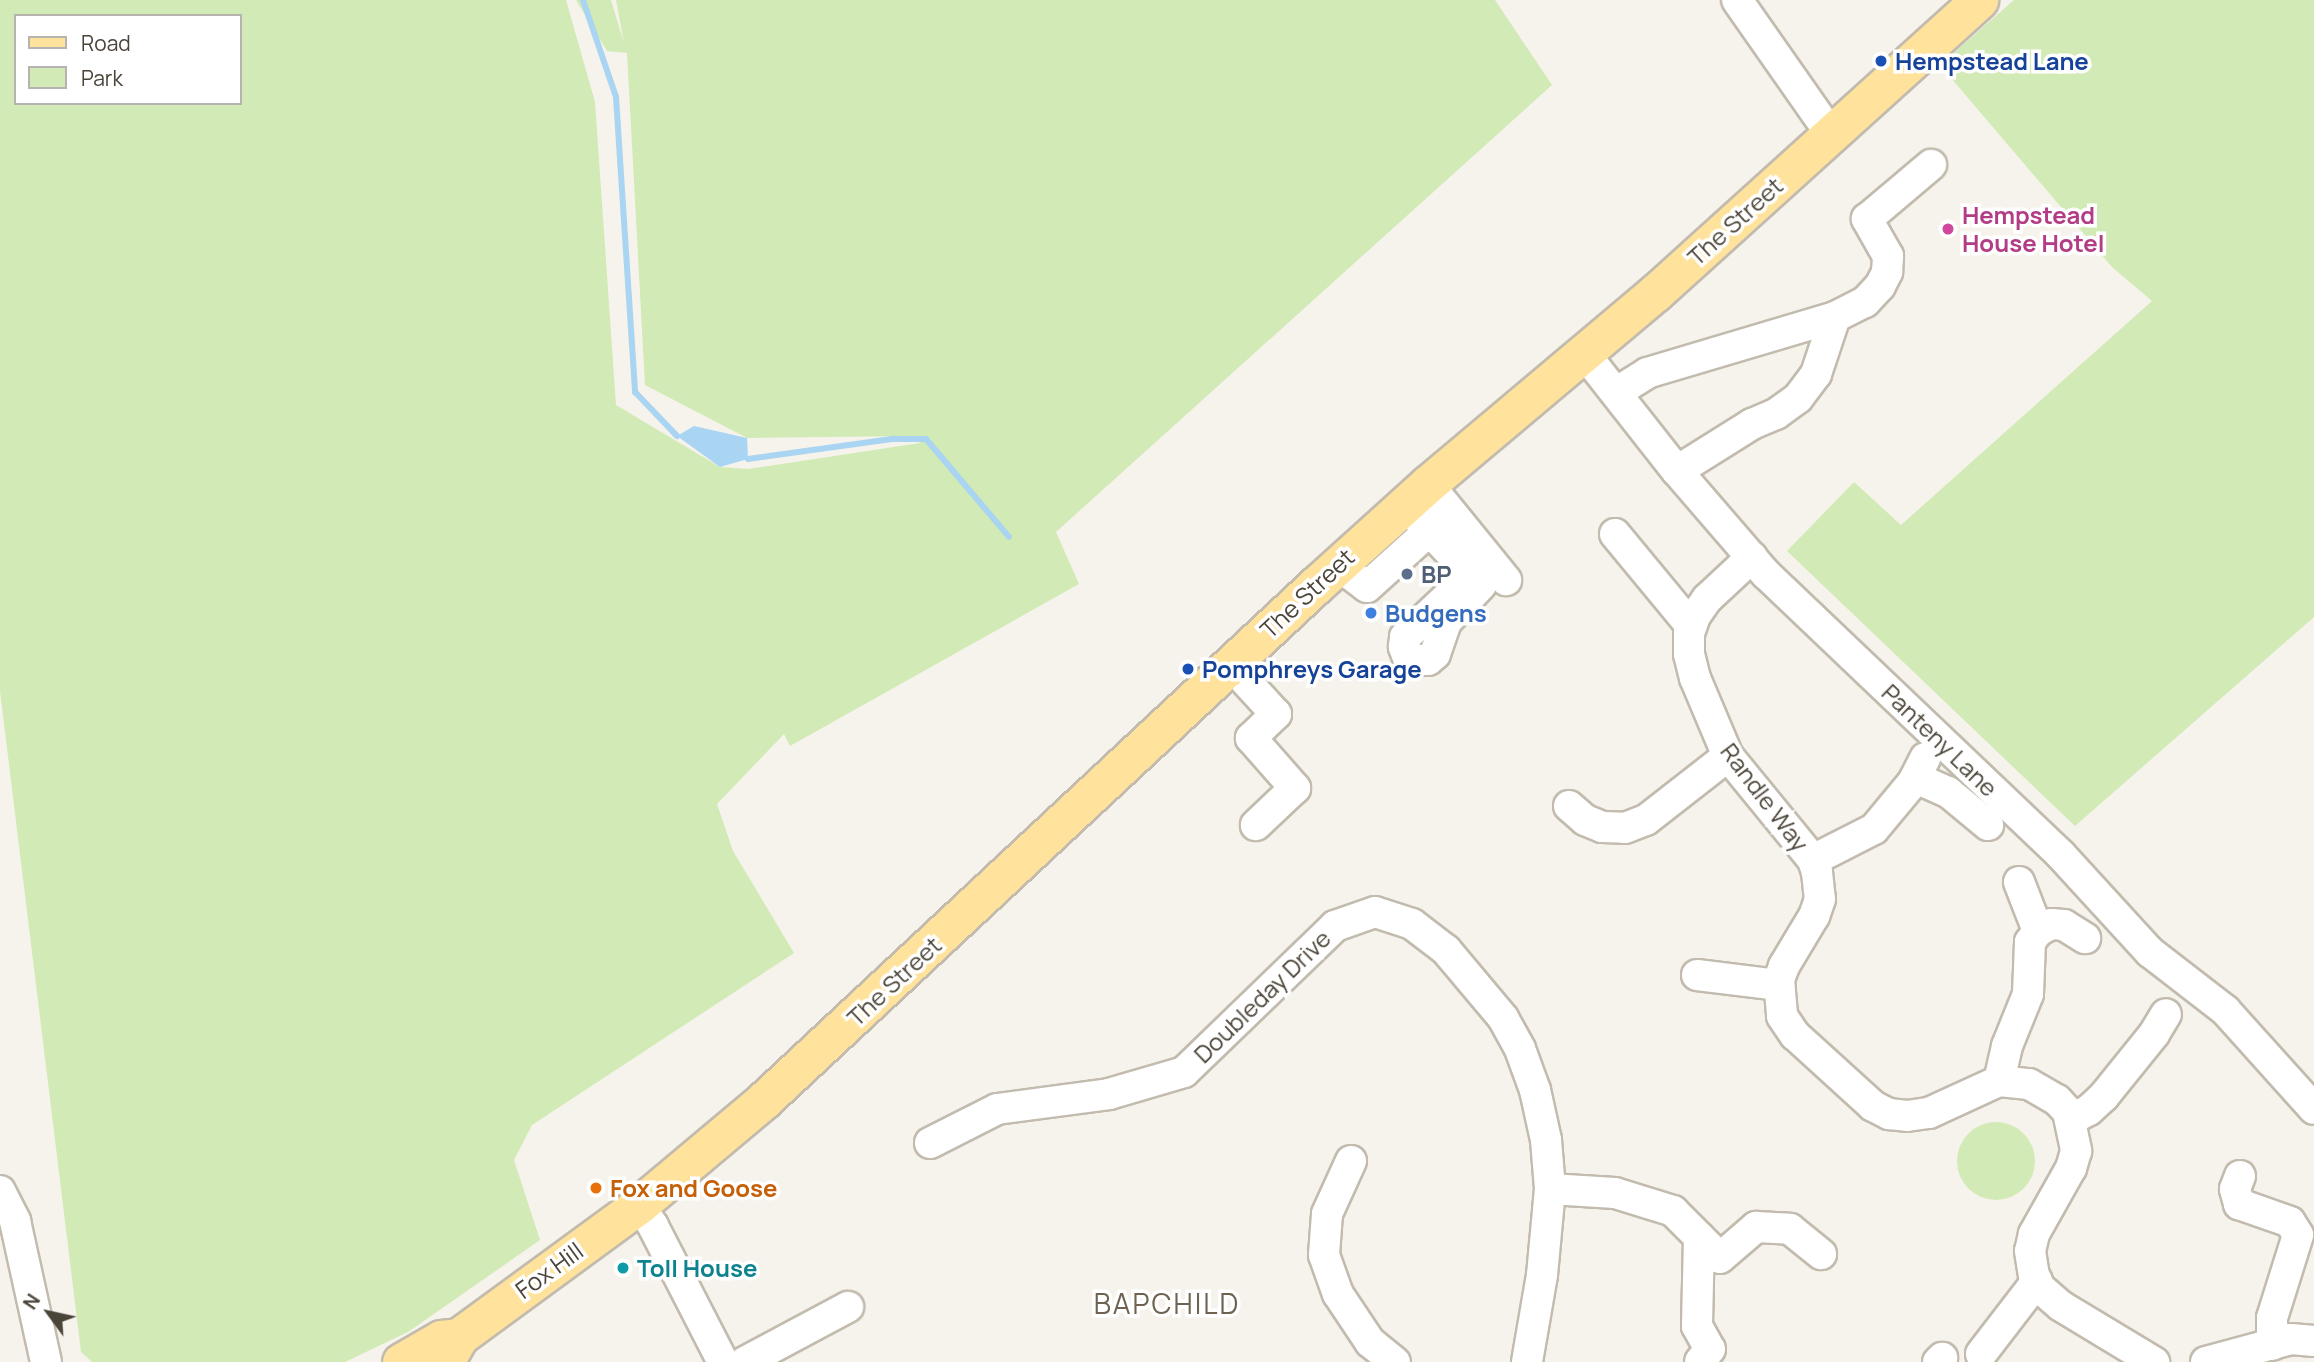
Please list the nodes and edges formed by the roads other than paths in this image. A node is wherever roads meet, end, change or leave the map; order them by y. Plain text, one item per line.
1 (1737, 0) edge
2 (1979, 0) edge
3 (1831, 134) junction
4 (1931, 165) dead end
5 (1835, 317) junction
6 (1584, 353) junction
7 (1617, 392) junction
8 (1677, 471) junction
9 (1416, 494) junction
10 (1429, 531) junction
11 (1615, 534) dead end
12 (1752, 557) junction
13 (1338, 565) junction
14 (1471, 575) dead end
15 (1506, 580) dead end
16 (1691, 626) junction
17 (1230, 664) junction
18 (1728, 756) junction
19 (1569, 806) dead end
20 (1256, 825) dead end
21 (1988, 825) dead end
22 (1813, 860) junction
23 (2019, 883) dead end
24 (2038, 931) junction
25 (2085, 938) dead end
26 (1697, 975) dead end
27 (1779, 985) junction
28 (2166, 1014) dead end
29 (1999, 1081) junction
30 (2314, 1109) edge
31 (2070, 1120) junction
32 (930, 1143) dead end
33 (1351, 1161) dead end
34 (2240, 1176) dead end
35 (1550, 1189) junction
36 (0, 1191) edge
37 (639, 1205) junction
38 (1699, 1237) junction
39 (1821, 1254) dead end
40 (2037, 1281) junction
41 (848, 1307) dead end
42 (2314, 1341) edge
43 (2272, 1345) junction
44 (449, 1349) edge
45 (1981, 1354) dead end
46 (46, 1362) edge
47 (401, 1362) edge
48 (723, 1362) edge
49 (745, 1362) edge
50 (1395, 1362) edge
51 (1527, 1362) edge
52 (1700, 1362) edge
53 (2154, 1362) edge
54 (2206, 1362) edge

1 - 3 street
2 - 3 main road, The Street
3 - 6 main road, The Street
4 - 5 street
5 - 7 street
5 - 8 street
6 - 7 street, Panteny Lane
6 - 9 main road, The Street
7 - 8 street, Panteny Lane
8 - 12 street, Panteny Lane
9 - 10 street
9 - 13 main road, The Street
9 - 15 street
10 - 13 street
10 - 14 street
11 - 16 street
12 - 16 street
12 - 30 street, Panteny Lane
13 - 17 main road, The Street
16 - 18 street, Randle Way
17 - 20 street
17 - 37 main road, The Street
18 - 19 street
18 - 22 street, Randle Way
21 - 22 street
22 - 27 street, Randle Way
23 - 24 street
24 - 25 street
24 - 29 street
26 - 27 street
27 - 29 street
28 - 31 street
29 - 31 street
31 - 40 street
32 - 35 street, Doubleday Drive
33 - 50 street
34 - 43 street
35 - 38 street
35 - 51 street, Doubleday Drive
36 - 46 street
37 - 44 main road, Fox Hill
37 - 48 street
38 - 39 street
38 - 52 street
40 - 45 street
40 - 53 street
41 - 49 street
42 - 43 street
43 - 54 street
44 - 47 main road, Fox Hill

